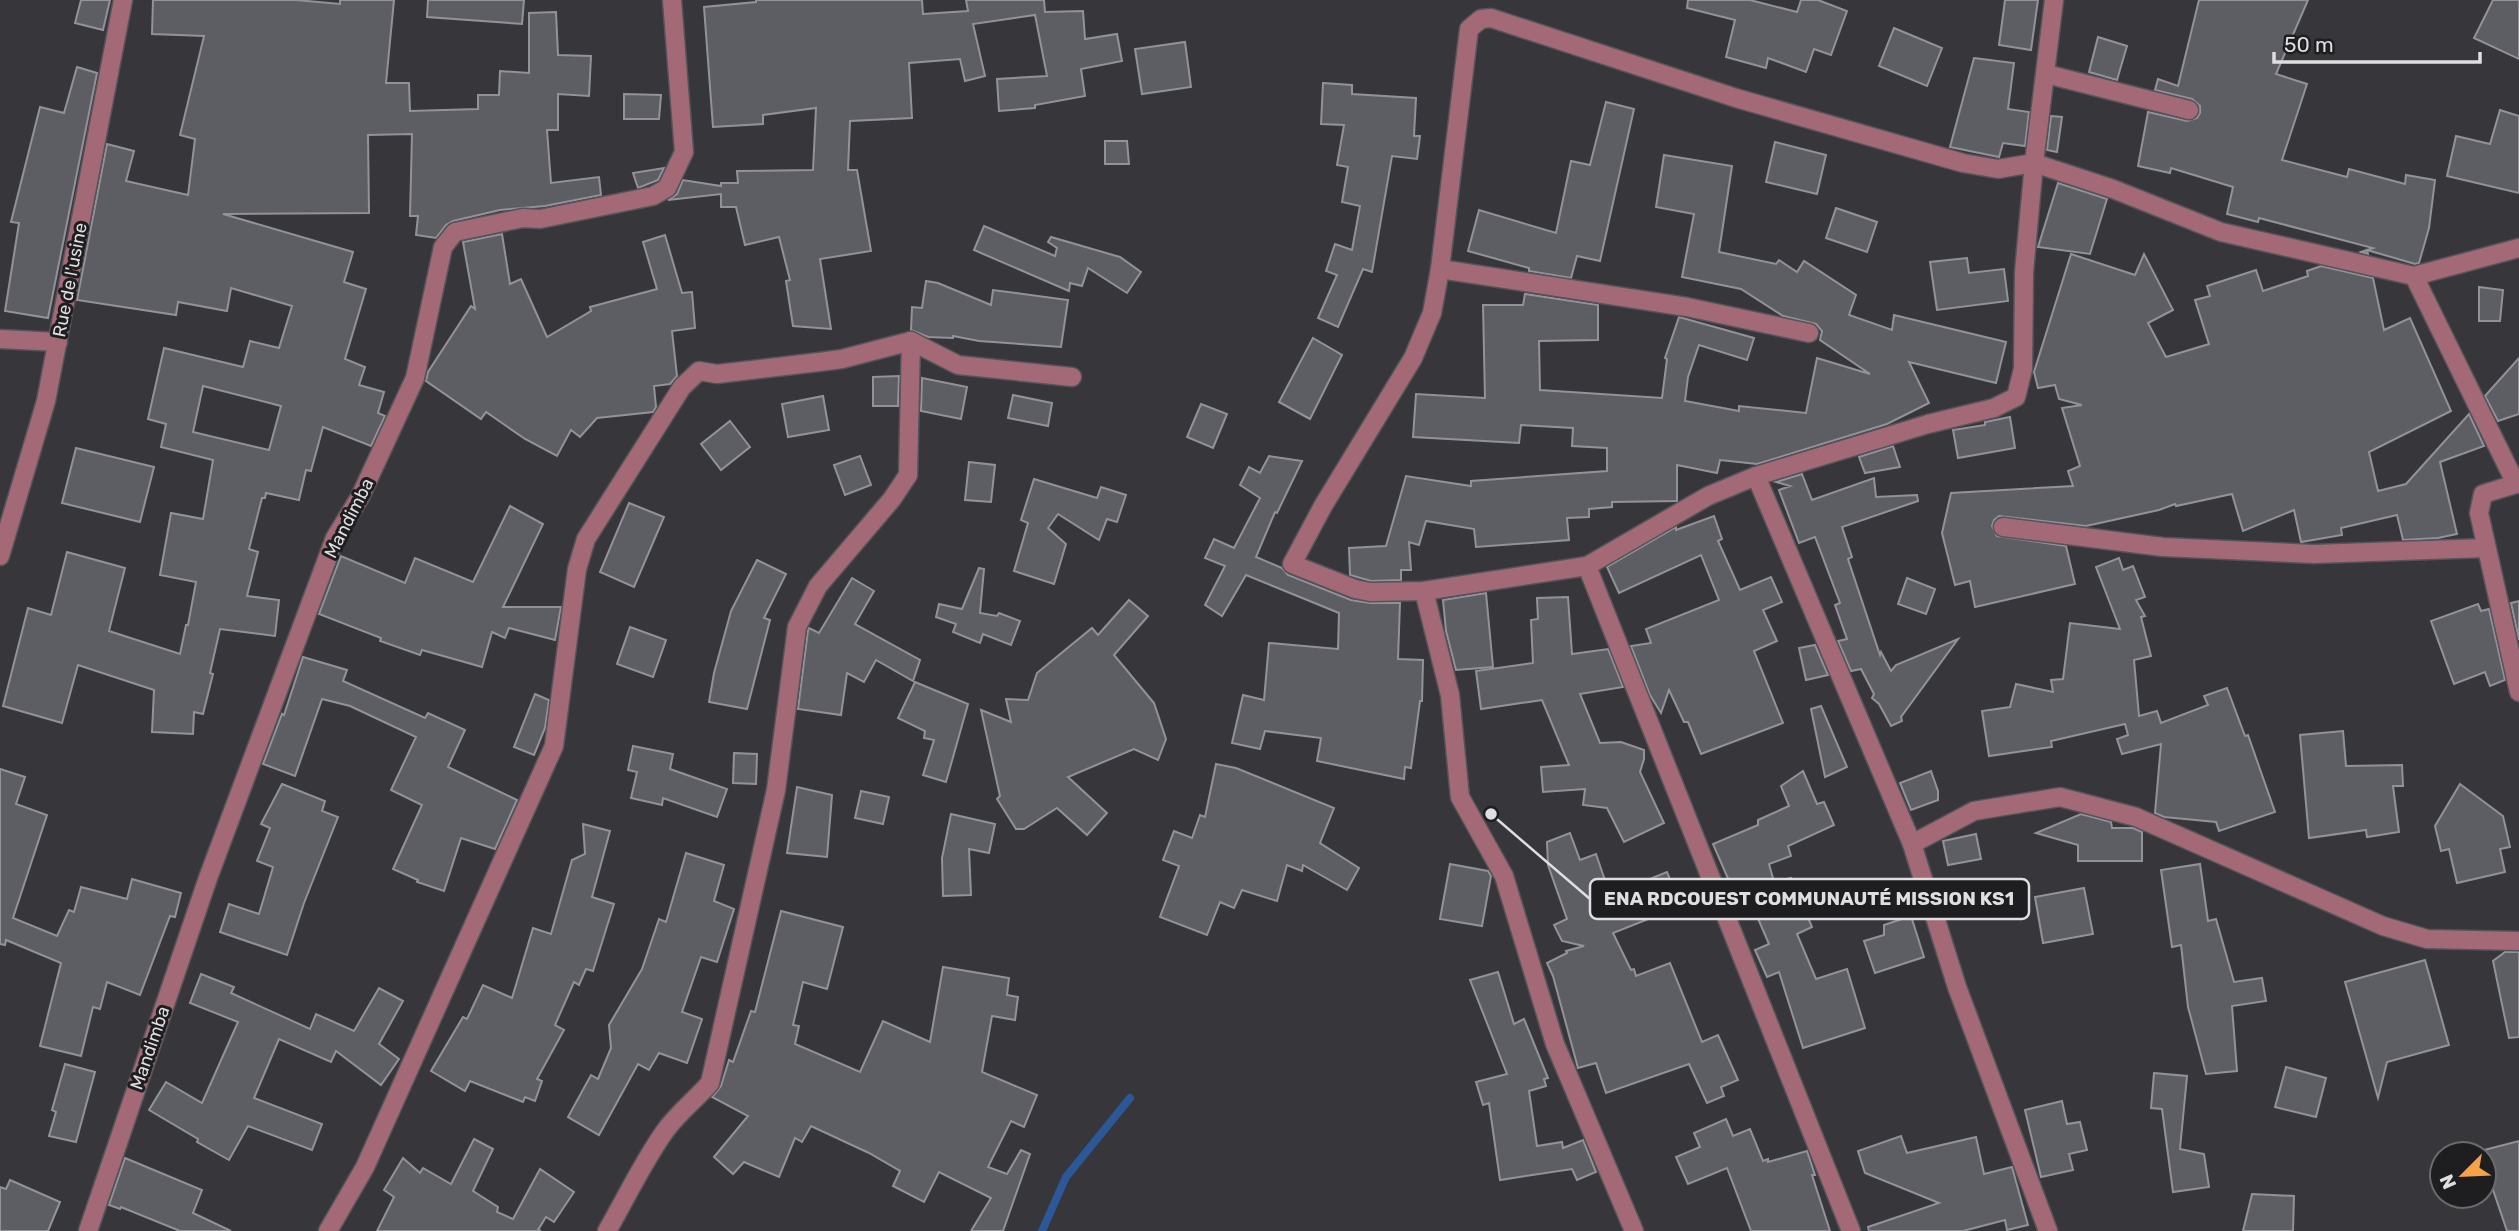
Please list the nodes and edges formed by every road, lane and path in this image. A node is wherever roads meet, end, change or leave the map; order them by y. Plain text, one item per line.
1 (123, 0) edge
2 (672, 0) edge
3 (2054, 0) edge
4 (2046, 74) junction
5 (2189, 110) dead end
6 (2034, 163) junction
7 (2519, 248) edge
8 (1440, 269) junction
9 (2414, 276) junction
10 (1809, 333) dead end
11 (0, 339) edge
12 (911, 341) junction
13 (58, 342) junction
14 (1072, 377) dead end
15 (1756, 476) junction
16 (2517, 483) edge
17 (2003, 527) dead end
18 (2486, 548) junction
19 (0, 556) edge
20 (1587, 566) junction
21 (1424, 592) junction
22 (2519, 692) edge
23 (1912, 844) junction
24 (2519, 941) edge
25 (88, 1231) edge
26 (328, 1231) edge
27 (607, 1231) edge
28 (1634, 1231) edge
29 (1851, 1231) edge
30 (2048, 1231) edge

1 - 13 street, Rue de l'usine
2 - 25 street, Mandimba
3 - 4 street
4 - 5 street
4 - 6 street
6 - 8 street
6 - 9 street
6 - 15 street
7 - 9 street
8 - 10 street
8 - 21 street
9 - 16 street
11 - 13 street
12 - 14 street
12 - 26 street
12 - 27 street
13 - 19 street, Rue de l'usine
15 - 20 street
15 - 23 street
16 - 18 street
17 - 18 street
18 - 22 street
20 - 21 street
20 - 29 street
21 - 28 street
23 - 24 street
23 - 30 street

